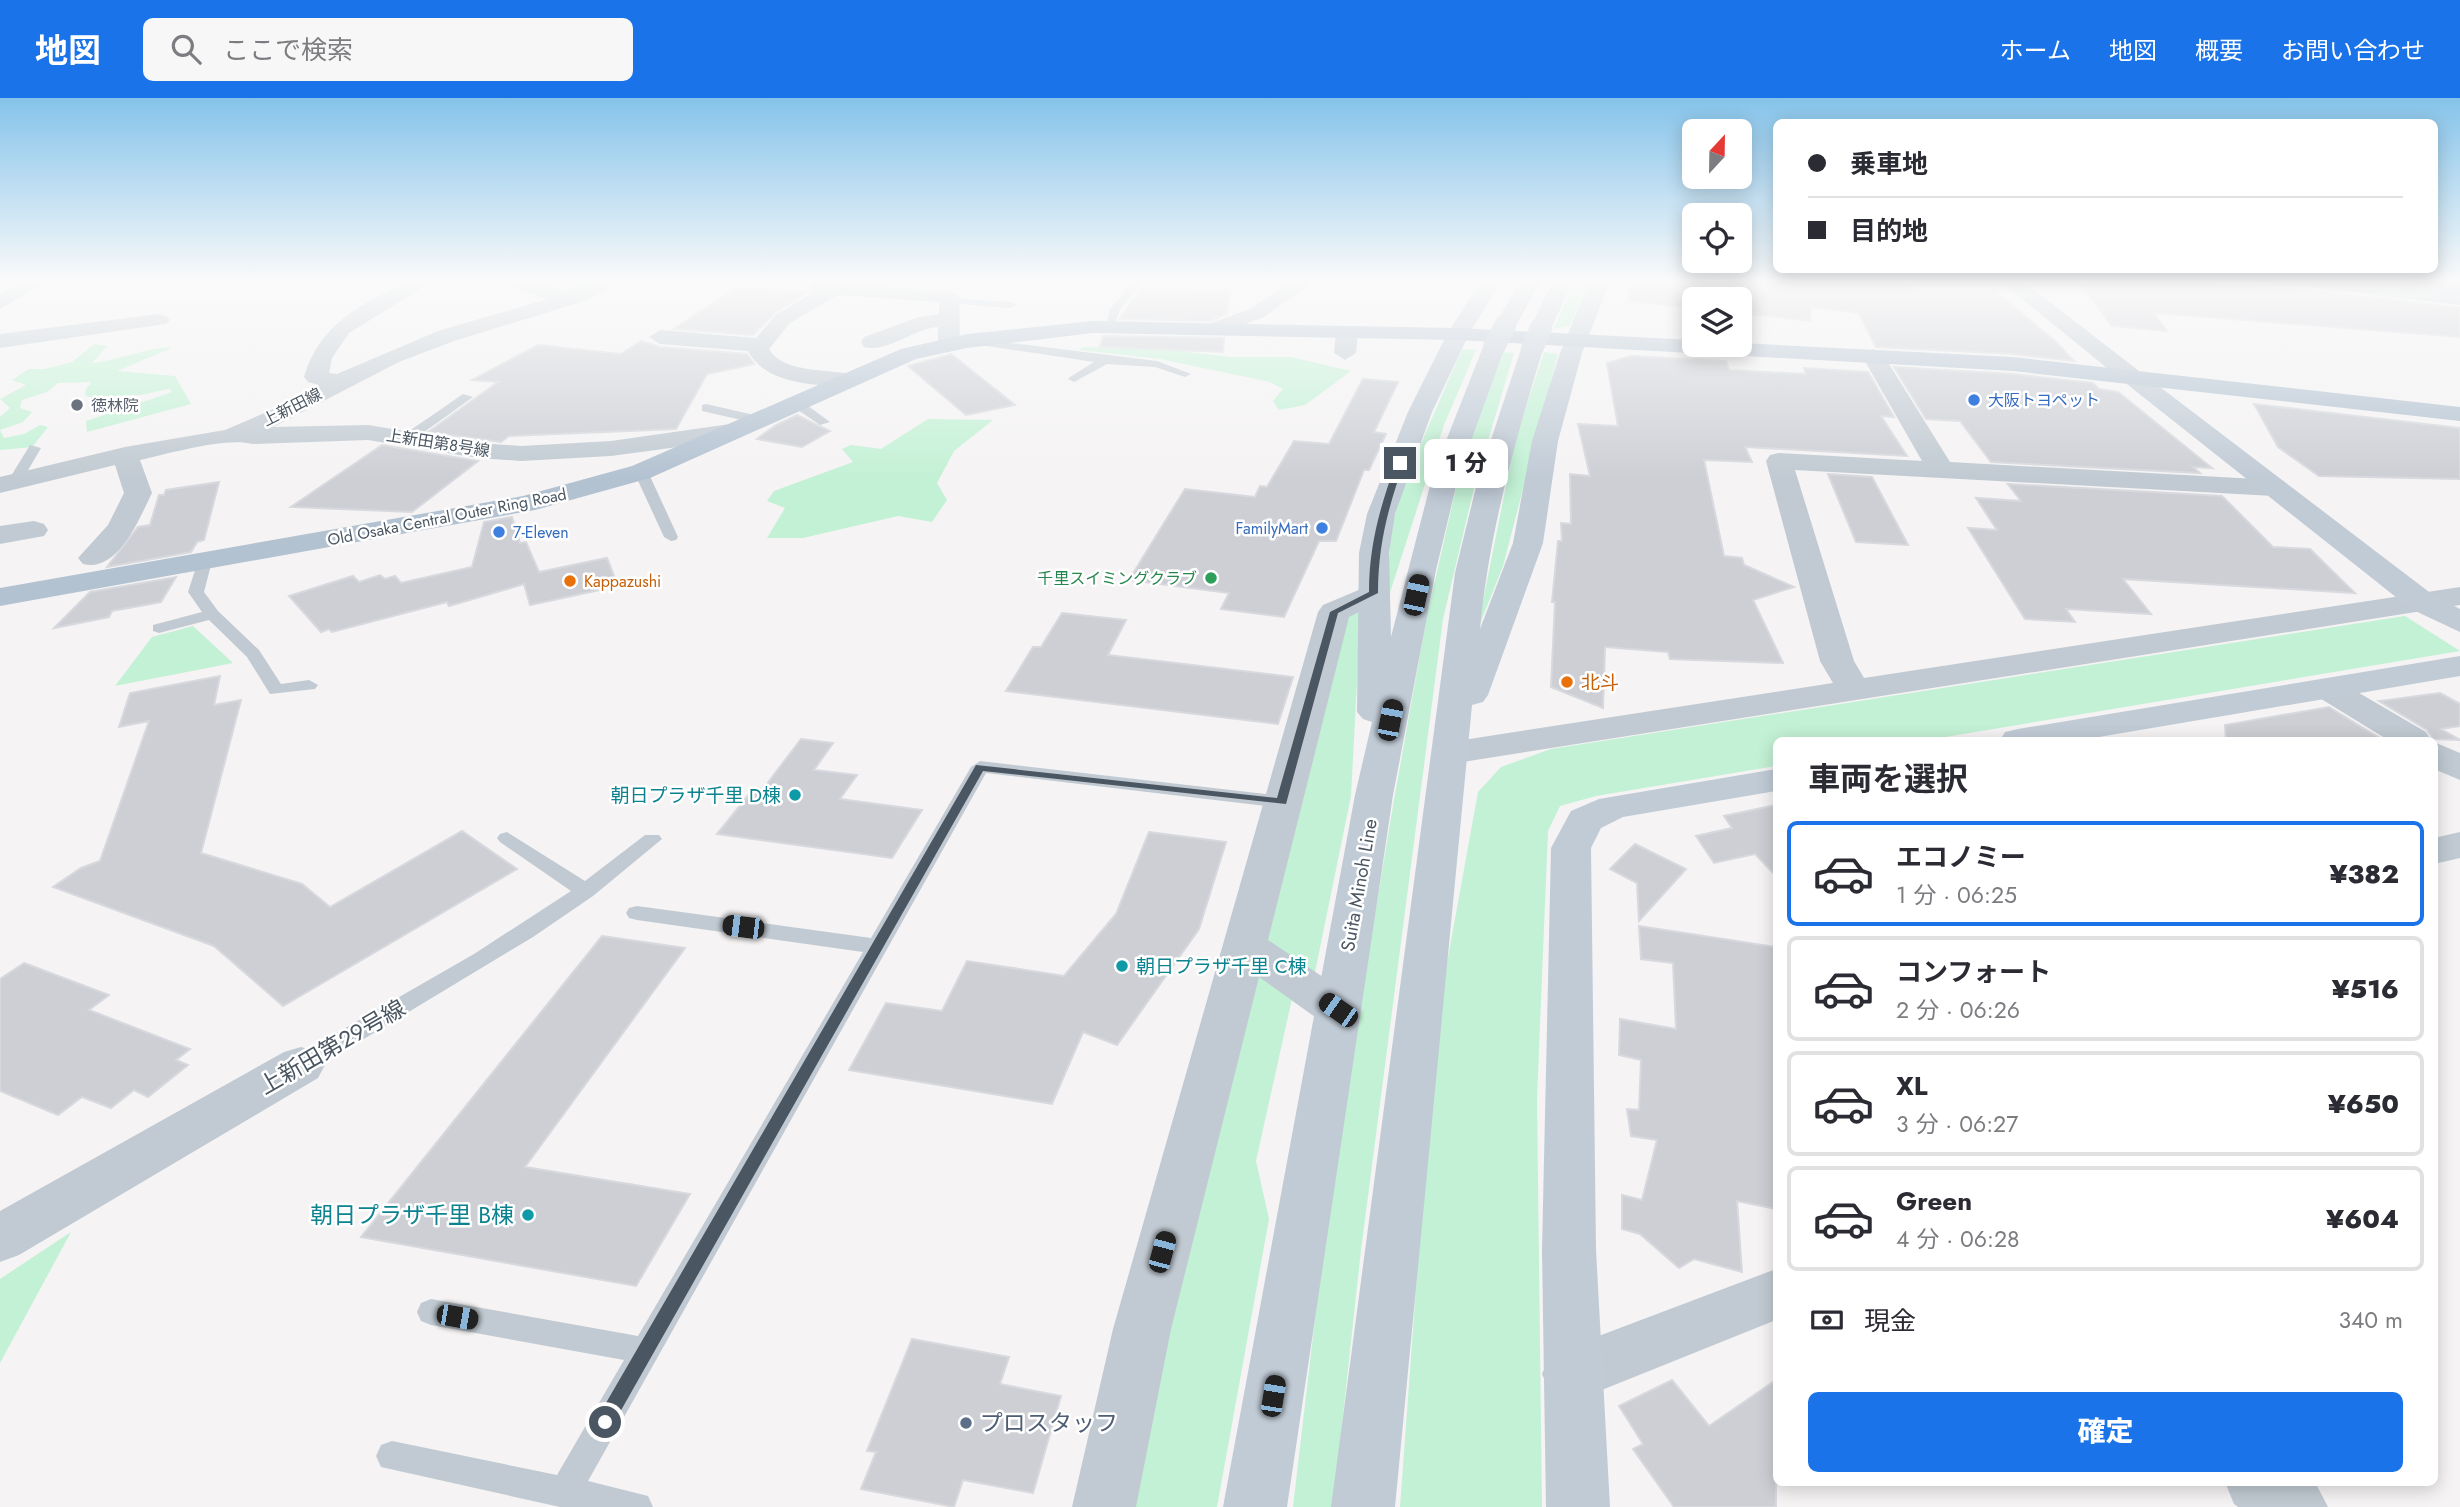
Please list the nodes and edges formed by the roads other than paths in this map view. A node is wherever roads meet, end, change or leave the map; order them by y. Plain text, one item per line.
1 (325, 347) edge
2 (418, 347) edge
3 (760, 347) edge
4 (921, 347) edge
5 (1044, 347) edge
6 (1452, 347) edge
7 (1495, 347) edge
8 (1534, 347) edge
9 (1574, 347) edge
10 (1701, 347) edge
11 (2094, 347) edge
12 (1873, 356) junction
13 (1105, 360) junction
14 (1185, 374) dead end
15 (2131, 376) junction
16 (1074, 379) dead end
17 (848, 380) junction
18 (340, 382) junction
19 (467, 397) dead end
20 (796, 403) junction
21 (706, 408) dead end
22 (2460, 414) edge
23 (759, 420) junction
24 (824, 422) dead end
25 (730, 432) junction
26 (229, 437) junction
27 (409, 437) junction
28 (35, 448) dead end
29 (125, 455) junction
30 (1941, 470) junction
31 (641, 472) junction
32 (7, 483) edge
33 (2274, 488) junction
34 (34, 530) dead end
35 (0, 535) edge
36 (671, 537) dead end
37 (93, 558) dead end
38 (205, 561) junction
39 (1373, 593) junction
40 (2460, 596) edge
41 (0, 597) edge
42 (2422, 602) junction
43 (212, 614) junction
44 (2460, 622) edge
45 (159, 628) dead end
46 (2460, 666) edge
47 (309, 685) dead end
48 (1854, 690) junction
49 (2330, 690) junction
50 (2037, 737) edge
51 (2408, 737) edge
52 (1450, 753) junction
53 (2438, 755) edge
54 (2460, 769) edge
55 (1773, 780) edge
56 (1374, 795) junction
57 (1282, 802) junction
58 (507, 838) dead end
59 (652, 839) dead end
60 (2460, 845) edge
61 (2438, 850) edge
62 (586, 891) junction
63 (636, 913) dead end
64 (1244, 945) junction
65 (877, 946) junction
66 (1338, 1010) junction
67 (301, 1065) joint
68 (2, 1233) edge
69 (1773, 1295) edge
70 (430, 1312) dead end
71 (646, 1351) junction
72 (1572, 1374) junction
73 (392, 1456) dead end
74 (2262, 1486) edge
75 (564, 1493) junction
76 (637, 1507) edge
77 (1104, 1507) edge
78 (1255, 1507) edge
79 (1363, 1507) edge
80 (1578, 1507) edge
81 (2296, 1507) edge

1 - 18 street
2 - 18 street, 上新田線
3 - 17 street
4 - 17 main road, Old Osaka Central Outer Ring Road
5 - 13 lane
6 - 39 main road
7 - 56 main road, Suita Minoh Line
8 - 52 main road
9 - 52 main road
10 - 12 main road, Old Osaka Central Outer Ring Road
11 - 15 street
12 - 15 main road, Old Osaka Central Outer Ring Road
12 - 30 street
13 - 14 lane
13 - 16 lane
15 - 22 main road, Old Osaka Central Outer Ring Road
15 - 33 main road
17 - 20 main road, Old Osaka Central Outer Ring Road
18 - 26 street, 上新田線
19 - 27 lane
20 - 23 main road, Old Osaka Central Outer Ring Road
20 - 24 lane
21 - 23 lane
23 - 25 main road, Old Osaka Central Outer Ring Road
25 - 27 street, 上新田第8号線
25 - 31 main road, Old Osaka Central Outer Ring Road
26 - 27 street, 上新田第8号線
26 - 29 street, 上新田線
28 - 32 lane
29 - 32 street, 上新田線
29 - 37 street
30 - 33 street
30 - 48 street
31 - 36 lane
31 - 38 main road, Old Osaka Central Outer Ring Road
33 - 42 main road
34 - 35 street
38 - 41 main road, Old Osaka Central Outer Ring Road
38 - 43 lane
39 - 56 main road
39 - 57 street
40 - 42 street
42 - 44 main road
42 - 48 street
43 - 45 lane
43 - 47 lane
46 - 49 main road
48 - 52 street
49 - 50 main road
49 - 51 street
52 - 79 main road
53 - 54 street
55 - 72 main road
56 - 66 main road, Suita Minoh Line
57 - 64 street
57 - 65 lane
58 - 62 lane
59 - 62 lane, 上新田第29号線
60 - 61 street
62 - 67 lane, 上新田第29号線
63 - 65 lane
64 - 66 street
64 - 77 street
65 - 71 lane
66 - 78 main road, Suita Minoh Line
67 - 68 street, 上新田第29号線
69 - 72 street
70 - 71 lane
71 - 75 lane
72 - 80 main road
73 - 75 lane
74 - 81 street
75 - 76 lane

